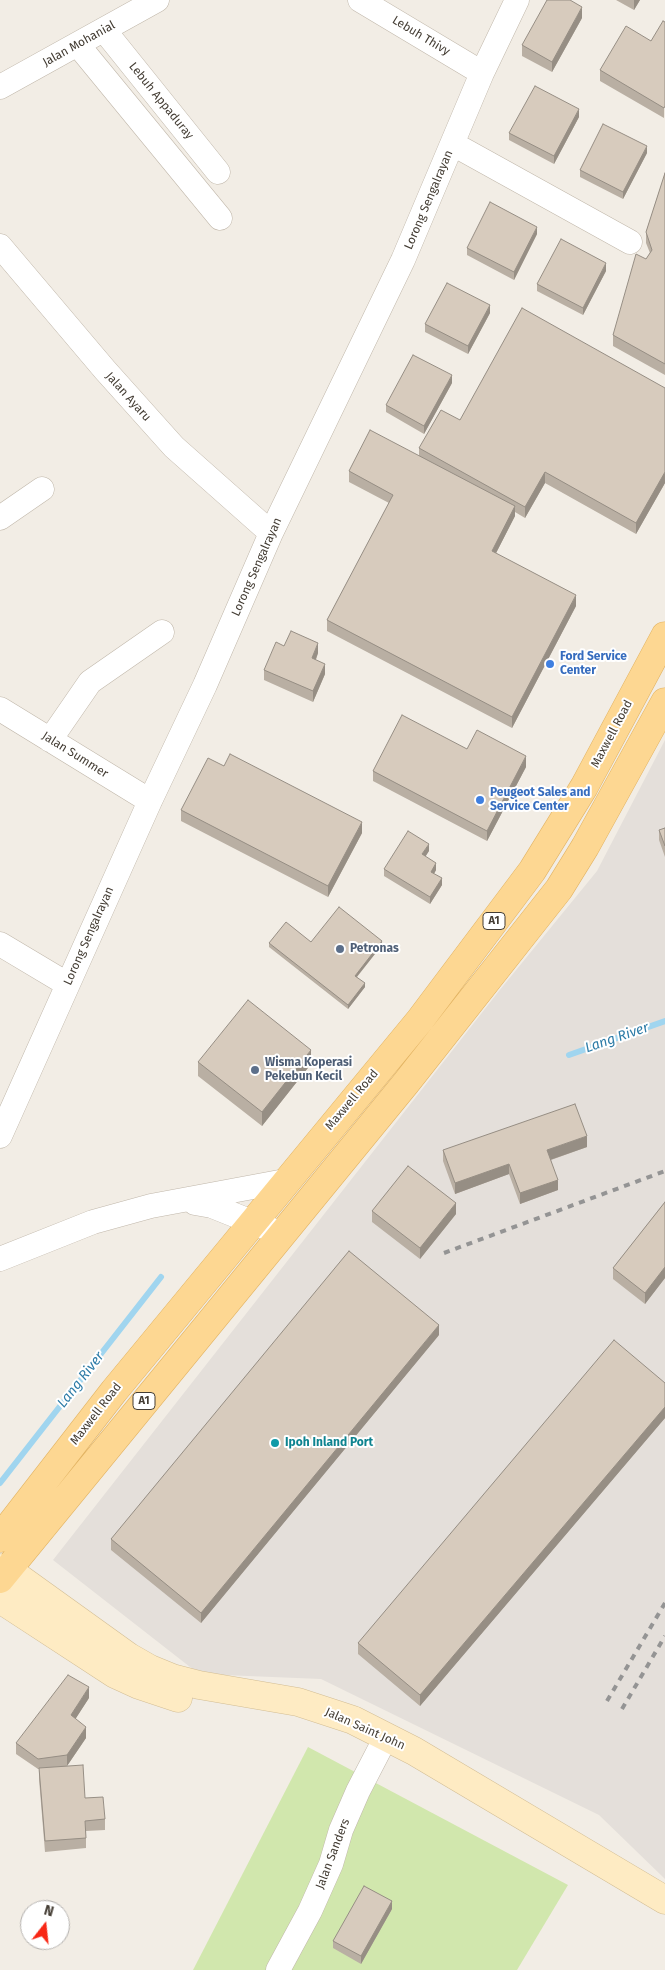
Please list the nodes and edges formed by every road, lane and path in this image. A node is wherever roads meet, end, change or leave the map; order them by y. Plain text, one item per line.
1 (157, 0) edge
2 (360, 0) edge
3 (517, 0) edge
4 (104, 30) junction
5 (78, 45) junction
6 (482, 73) junction
7 (0, 87) edge
8 (453, 144) junction
9 (218, 172) dead end
10 (220, 218) dead end
11 (630, 242) dead end
12 (0, 246) edge
13 (42, 489) dead end
14 (0, 518) edge
15 (271, 533) junction
16 (162, 632) dead end
17 (665, 636) edge
18 (665, 702) edge
19 (0, 709) edge
20 (50, 740) junction
21 (150, 802) junction
22 (0, 944) edge
23 (67, 984) junction
24 (0, 1136) edge
25 (285, 1181) junction
26 (188, 1201) junction
27 (252, 1222) junction
28 (282, 1234) junction
29 (0, 1258) edge
30 (0, 1538) edge
31 (3, 1572) edge
32 (0, 1599) edge
33 (383, 1743) junction
34 (665, 1900) edge
35 (665, 1914) edge
36 (278, 1970) edge

1 - 4 street, Jalan Mohanial
2 - 6 street, Lebuh Thivy
3 - 6 street, Lorong Sengalrayan
4 - 5 street, Jalan Mohanial
4 - 9 street, Lebuh Appaduray
5 - 7 street, Jalan Mohanial
5 - 10 street
6 - 8 street, Lorong Sengalrayan
8 - 11 street
8 - 15 street, Lorong Sengalrayan
12 - 15 street, Jalan Ayaru
13 - 14 street
15 - 21 street, Lorong Sengalrayan
16 - 20 street
17 - 25 main road, Maxwell Road / A1
18 - 28 main road, A1
19 - 20 street, Jalan Summer
20 - 21 street, Jalan Summer
21 - 23 street, Lorong Sengalrayan
22 - 23 street
23 - 24 street, Lorong Sengalrayan
25 - 26 street
25 - 27 main road, Maxwell Road / A1
26 - 27 street
26 - 29 street
27 - 28 street
27 - 30 main road, Maxwell Road / A1
28 - 31 main road, A1
31 - 33 street, Jalan Saint John
32 - 33 street, Jalan Saint John
33 - 34 street, Jalan Saint John
33 - 35 street, Jalan Saint John
33 - 36 street, Jalan Sanders

